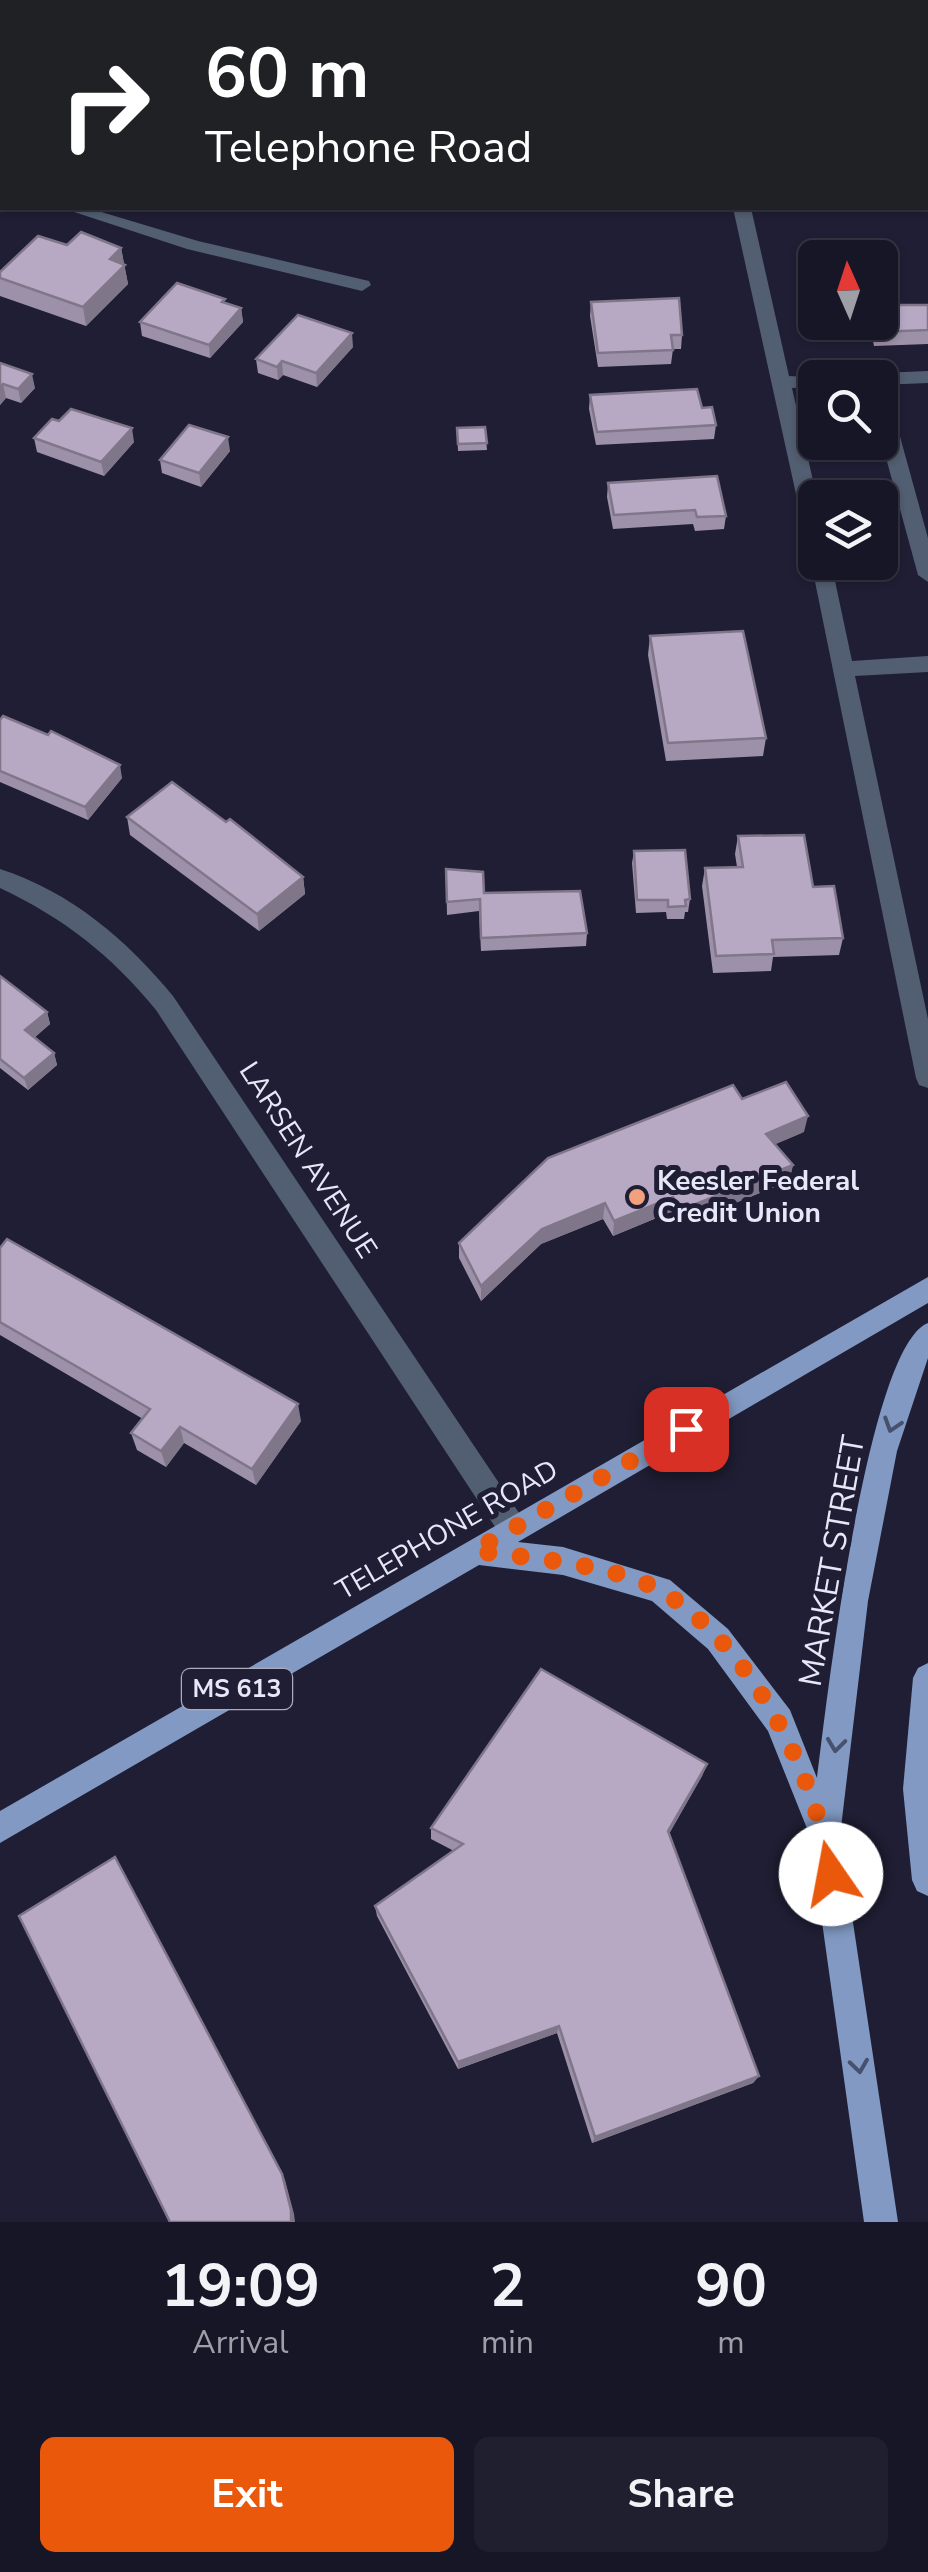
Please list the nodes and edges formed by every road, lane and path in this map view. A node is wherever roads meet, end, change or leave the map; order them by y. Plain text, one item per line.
1 (78, 210) edge
2 (742, 210) edge
3 (362, 285) dead end
4 (928, 378) edge
5 (898, 379) edge
6 (781, 382) junction
7 (798, 382) edge
8 (896, 460) edge
9 (803, 480) edge
10 (928, 575) edge
11 (825, 580) edge
12 (928, 664) edge
13 (844, 669) junction
14 (0, 878) edge
15 (916, 967) edge
16 (928, 1078) edge
17 (928, 1289) edge
18 (928, 1335) edge
19 (513, 1530) junction
20 (474, 1551) junction
21 (926, 1696) edge
22 (0, 1828) edge
23 (825, 1836) junction
24 (928, 1880) edge
25 (881, 2222) edge

1 - 3 street
2 - 6 street
4 - 5 street
6 - 7 street
6 - 9 street
8 - 10 street
11 - 13 street
12 - 13 street
13 - 15 street
14 - 19 street, LARSEN AVENUE
15 - 16 street
17 - 19 main road, TELEPHONE ROAD / MS 613
18 -> 23 main road, MARKET STREET
19 - 20 main road, TELEPHONE ROAD / MS 613
20 - 22 main road, TELEPHONE ROAD / MS 613
20 - 23 main road
21 - 24 main road
23 -> 25 main road, MARKET STREET

